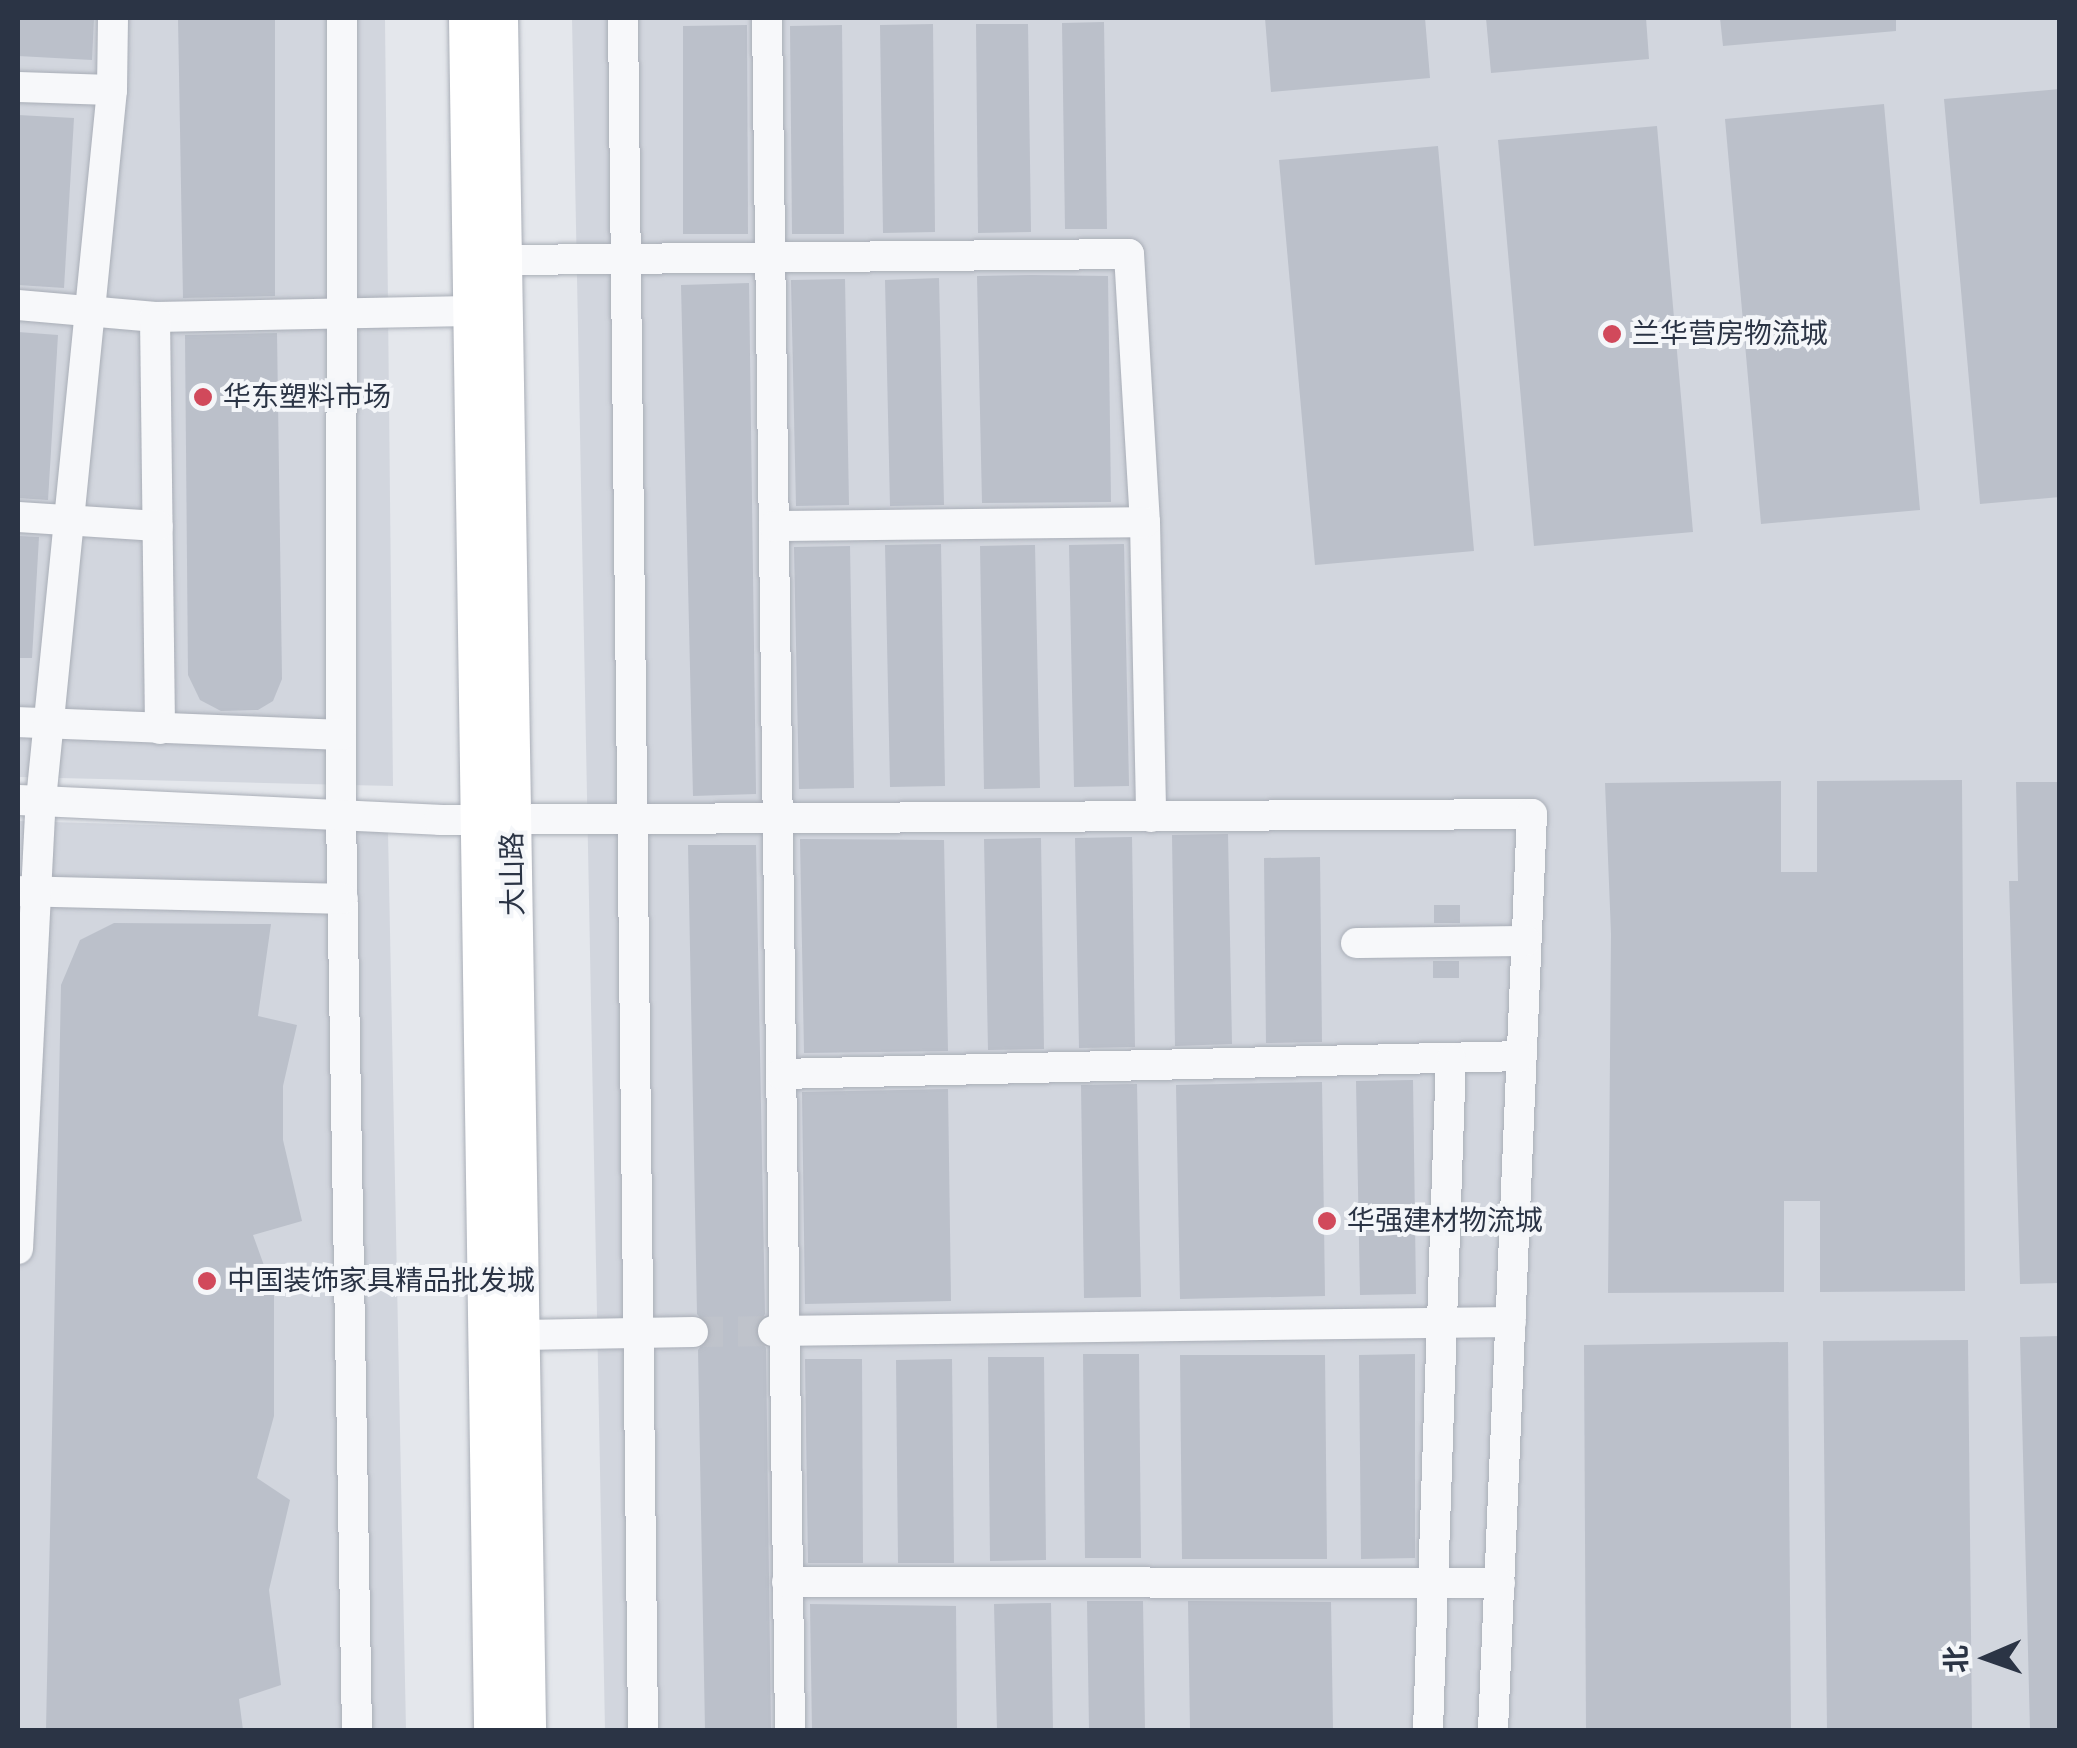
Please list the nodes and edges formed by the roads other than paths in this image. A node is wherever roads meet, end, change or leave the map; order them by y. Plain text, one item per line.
1 (112, 18) edge
2 (342, 18) edge
3 (468, 18) edge
4 (499, 18) edge
5 (624, 18) edge
6 (767, 18) edge
7 (18, 87) edge
8 (112, 90) junction
9 (770, 258) junction
10 (506, 260) junction
11 (625, 260) junction
12 (18, 306) edge
13 (91, 309) junction
14 (470, 312) junction
15 (342, 314) junction
16 (155, 316) junction
17 (18, 517) edge
18 (69, 520) junction
19 (1145, 522) junction
20 (158, 526) junction
21 (774, 526) junction
22 (18, 722) edge
23 (48, 724) junction
24 (160, 730) junction
25 (341, 735) junction
26 (29, 800) edge
27 (341, 815) junction
28 (1150, 817) junction
29 (494, 819) junction
30 (776, 820) junction
31 (631, 822) junction
32 (27, 891) edge
33 (342, 899) junction
34 (1526, 940) junction
35 (1356, 943) dead end
36 (1522, 1056) junction
37 (1451, 1058) junction
38 (782, 1074) junction
39 (20, 1168) edge
40 (18, 1248) edge
41 (1442, 1322) junction
42 (1510, 1322) junction
43 (780, 1331) junction
44 (638, 1332) junction
45 (693, 1332) tunnel mouth
46 (522, 1335) junction
47 (1436, 1581) junction
48 (787, 1582) junction
49 (1500, 1583) junction
50 (357, 1730) edge
51 (494, 1730) edge
52 (527, 1730) edge
53 (643, 1730) edge
54 (790, 1730) edge
55 (1428, 1730) edge
56 (1494, 1730) edge

1 - 8 street
2 - 15 street
3 - 14 main road, 大山路
4 - 10 main road, 大山路
5 - 11 street
6 - 9 street
7 - 8 street
8 - 13 street
9 - 11 street
9 - 19 street
9 - 21 street
10 - 11 street
10 - 29 main road, 大山路
11 - 31 street
12 - 13 street
13 - 16 street
13 - 18 street
14 - 15 street
14 - 29 main road, 大山路
15 - 16 street
15 - 25 street
16 - 20 street
17 - 18 street
18 - 20 street
18 - 23 street
19 - 21 street
19 - 28 street
20 - 24 street
21 - 30 street
22 - 23 street
23 - 24 street
23 - 26 street
24 - 25 street
25 - 27 street
26 - 27 street
26 - 32 street
27 - 29 street
27 - 33 street
28 - 30 street
28 - 34 street
29 - 31 street
29 - 46 main road, 大山路
29 - 51 main road, 大山路
30 - 31 street
30 - 38 street
31 - 44 street
32 - 33 street
32 - 39 street
33 - 50 street
34 - 35 street
34 - 36 street
36 - 37 street
36 - 42 street
37 - 38 street
37 - 41 street
38 - 43 street
39 - 40 street
41 - 42 street
41 - 43 street
41 - 47 street
42 - 49 street
43 - 48 street
44 - 45 street
44 - 46 street
44 - 53 street
46 - 52 main road, 大山路
47 - 48 street
47 - 49 street
47 - 55 street
48 - 54 street
49 - 56 street

